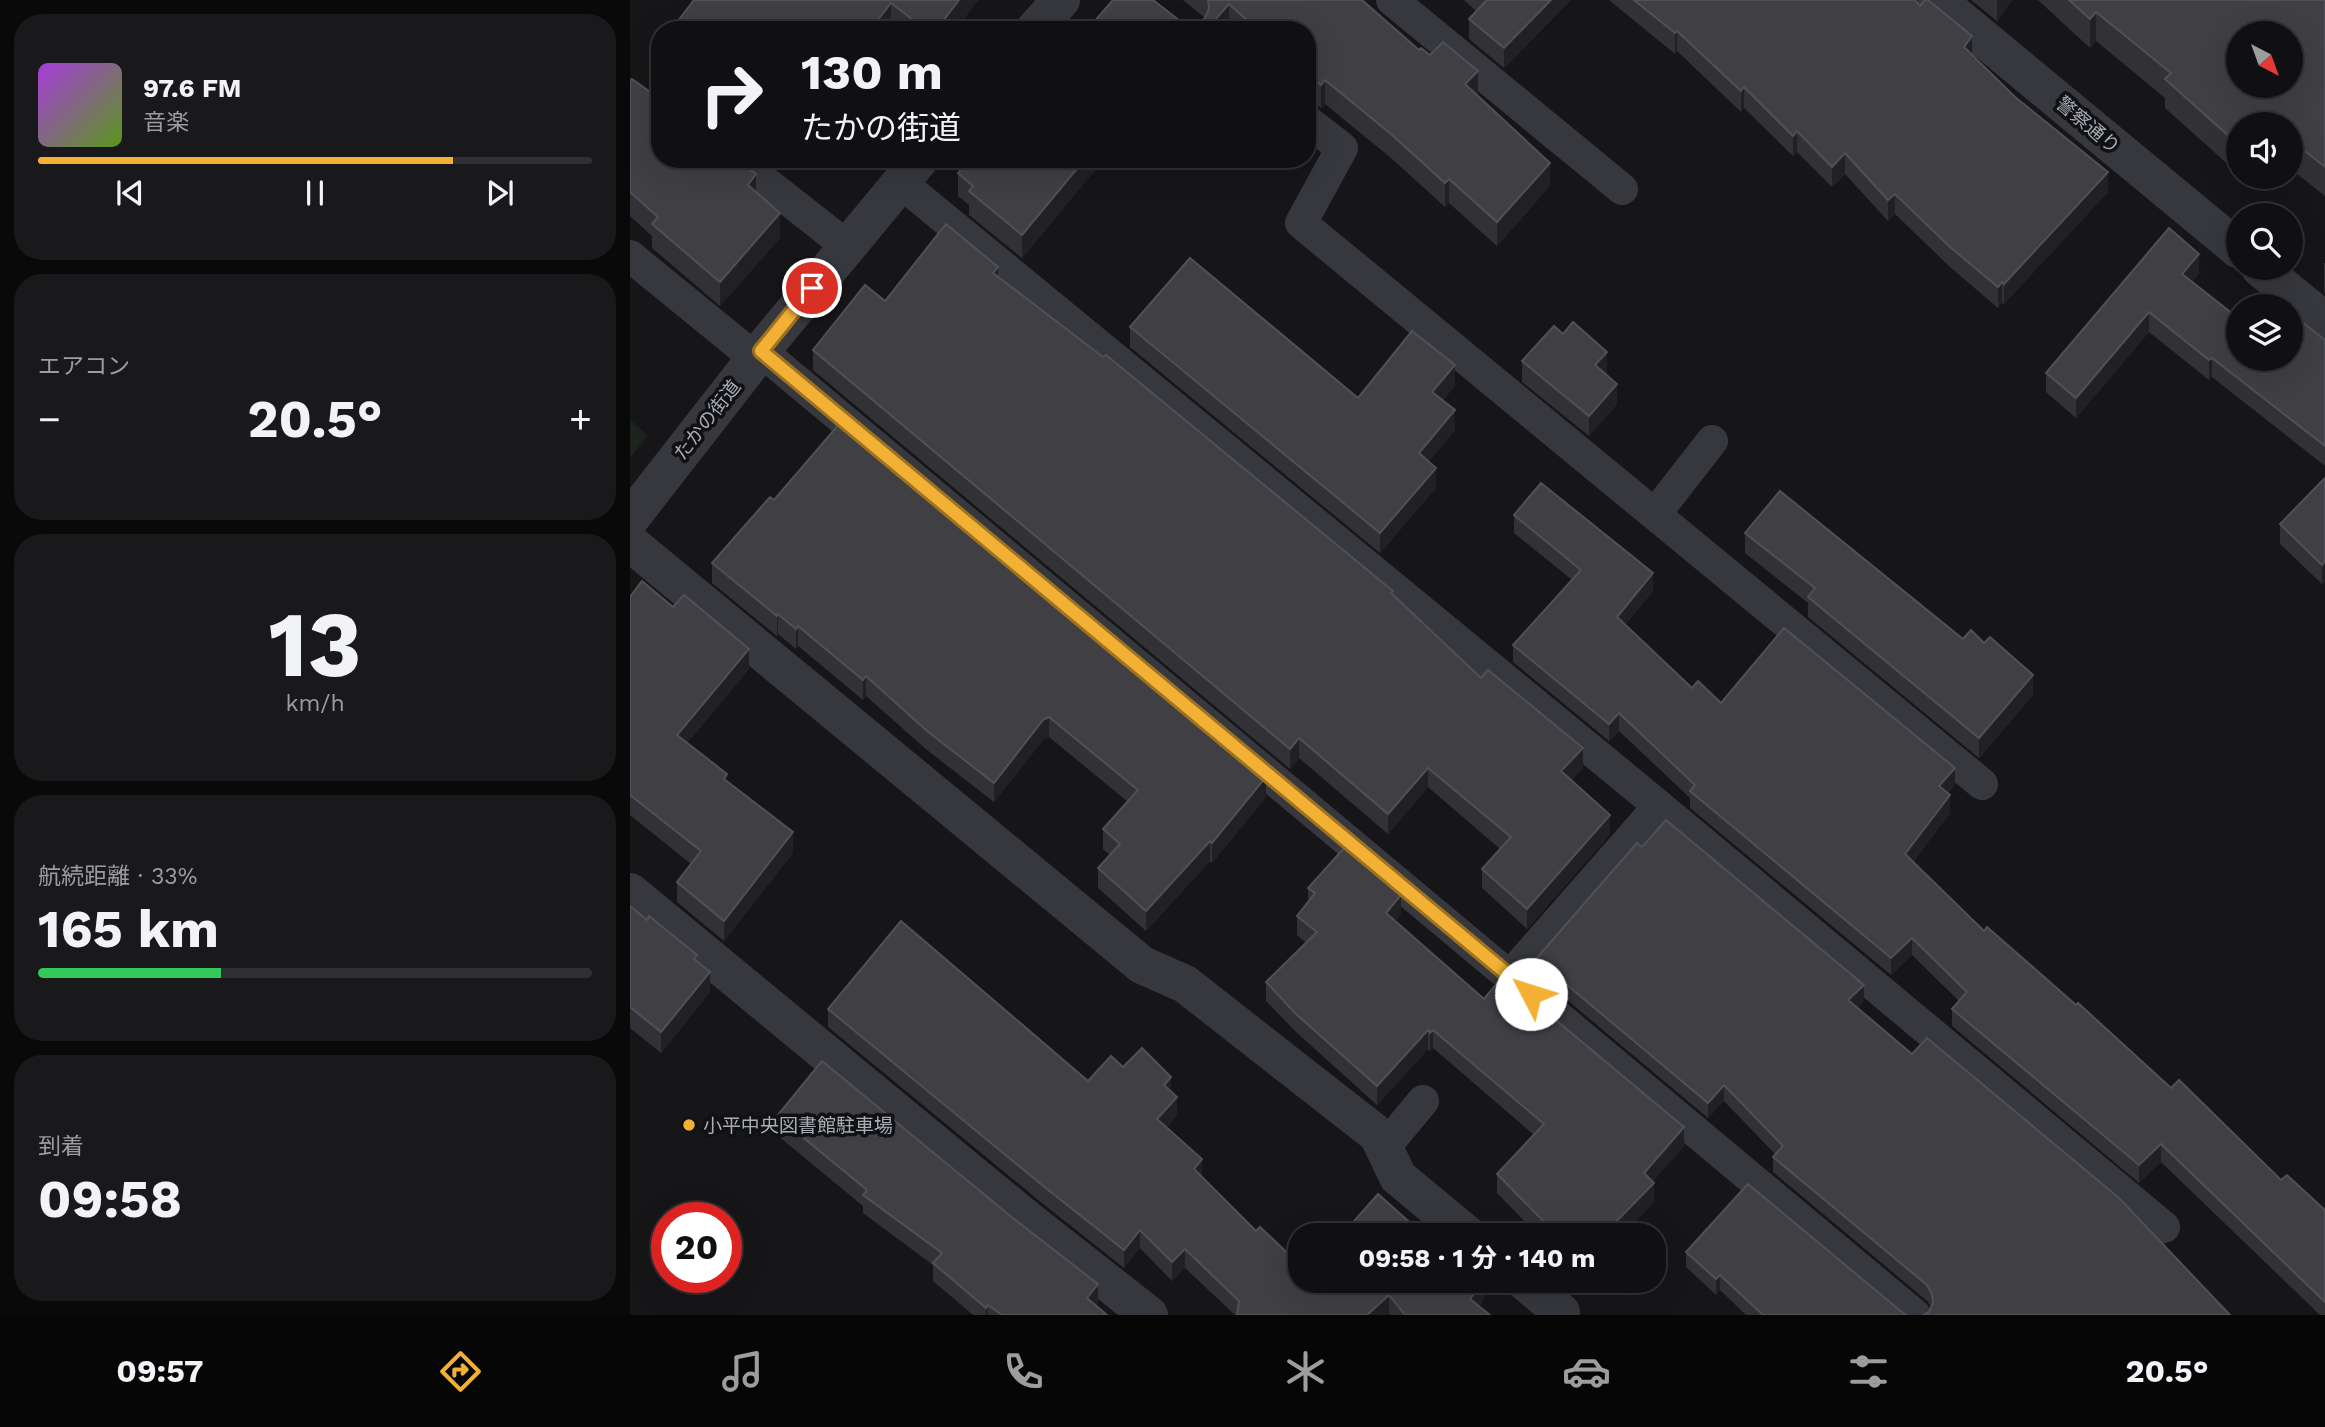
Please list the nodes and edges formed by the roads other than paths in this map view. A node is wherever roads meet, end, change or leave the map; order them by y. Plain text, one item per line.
1 (1392, 0) edge
2 (1937, 0) edge
3 (1316, 128) edge
4 (747, 168) edge
5 (910, 171) edge
6 (1622, 189) dead end
7 (2226, 239) edge
8 (847, 246) junction
9 (630, 256) edge
10 (2275, 280) edge
11 (2325, 321) edge
12 (758, 355) junction
13 (1712, 440) dead end
14 (1655, 514) junction
15 (630, 519) edge
16 (630, 543) edge
17 (1982, 784) dead end
18 (1659, 806) junction
19 (630, 892) edge
20 (1510, 976) junction
21 (1423, 1101) dead end
22 (1384, 1148) junction
23 (1453, 1223) edge
24 (2165, 1227) dead end
25 (1538, 1293) edge
26 (1561, 1312) dead end
27 (1149, 1315) edge
28 (1914, 1315) edge

1 - 6 lane
2 - 7 street, 警察通り
3 - 14 lane
4 - 8 lane
5 - 8 street, たかの街道
5 - 18 lane
8 - 12 street, たかの街道
9 - 12 lane
10 - 11 street
12 - 15 street, たかの街道
12 - 20 lane
13 - 14 lane
14 - 17 lane
16 - 22 street
18 - 20 lane
18 - 24 lane
19 - 27 street
20 - 28 lane
21 - 22 lane
22 - 23 street
25 - 26 street

